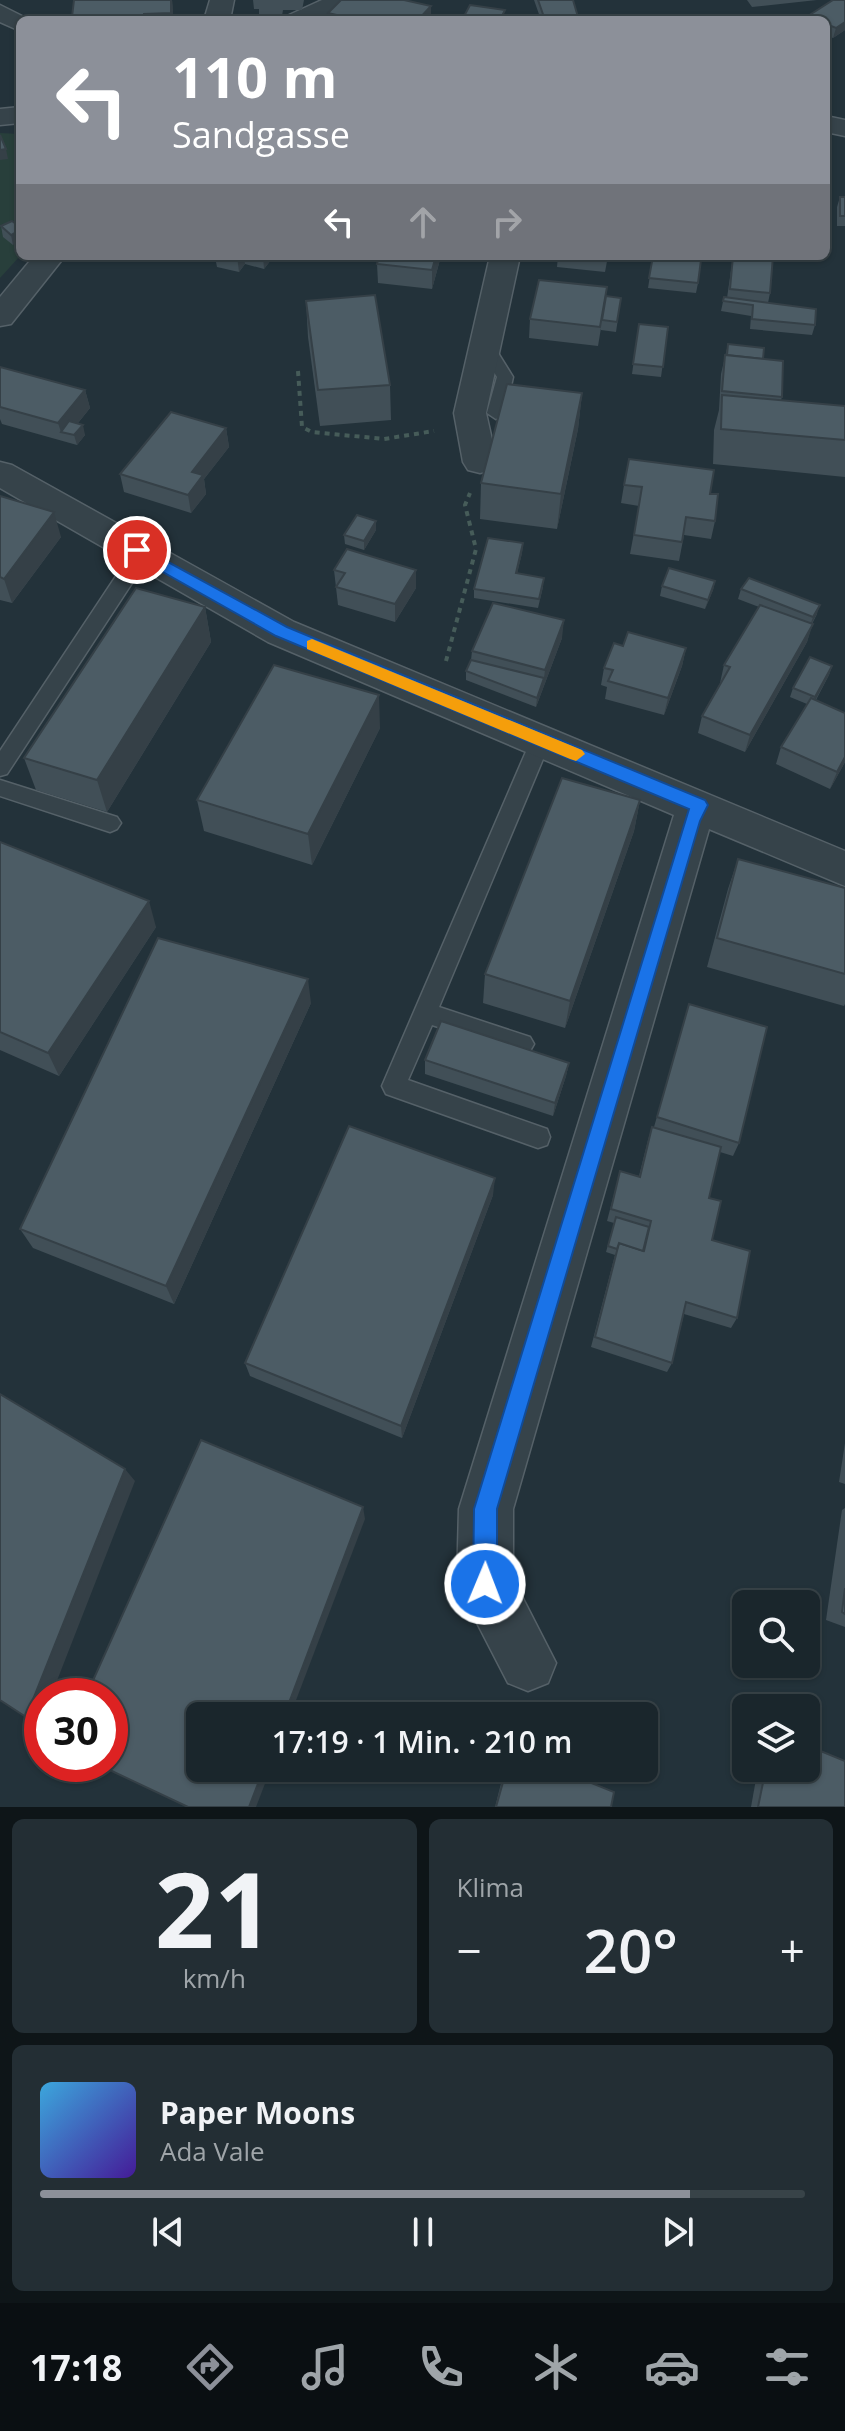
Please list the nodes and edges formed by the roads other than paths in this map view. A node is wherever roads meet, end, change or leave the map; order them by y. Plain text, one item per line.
1 (342, 0) edge
2 (307, 16) edge
3 (47, 260) edge
4 (504, 260) edge
5 (0, 317) edge
6 (480, 462) road end
7 (0, 473) edge
8 (147, 555) junction
9 (541, 740) junction
10 (0, 768) edge
11 (0, 788) edge
12 (699, 805) junction
13 (110, 823) dead end
14 (845, 869) edge
15 (424, 1012) junction
16 (522, 1044) edge
17 (538, 1137) dead end
18 (528, 1663) dead end

1 - 2 street
3 - 5 street
4 - 6 street
7 - 8 street
8 - 9 street
8 - 10 lane
9 - 12 street
9 - 15 lane
11 - 13 lane
12 - 14 street
12 - 18 street
15 - 16 lane
15 - 17 lane

